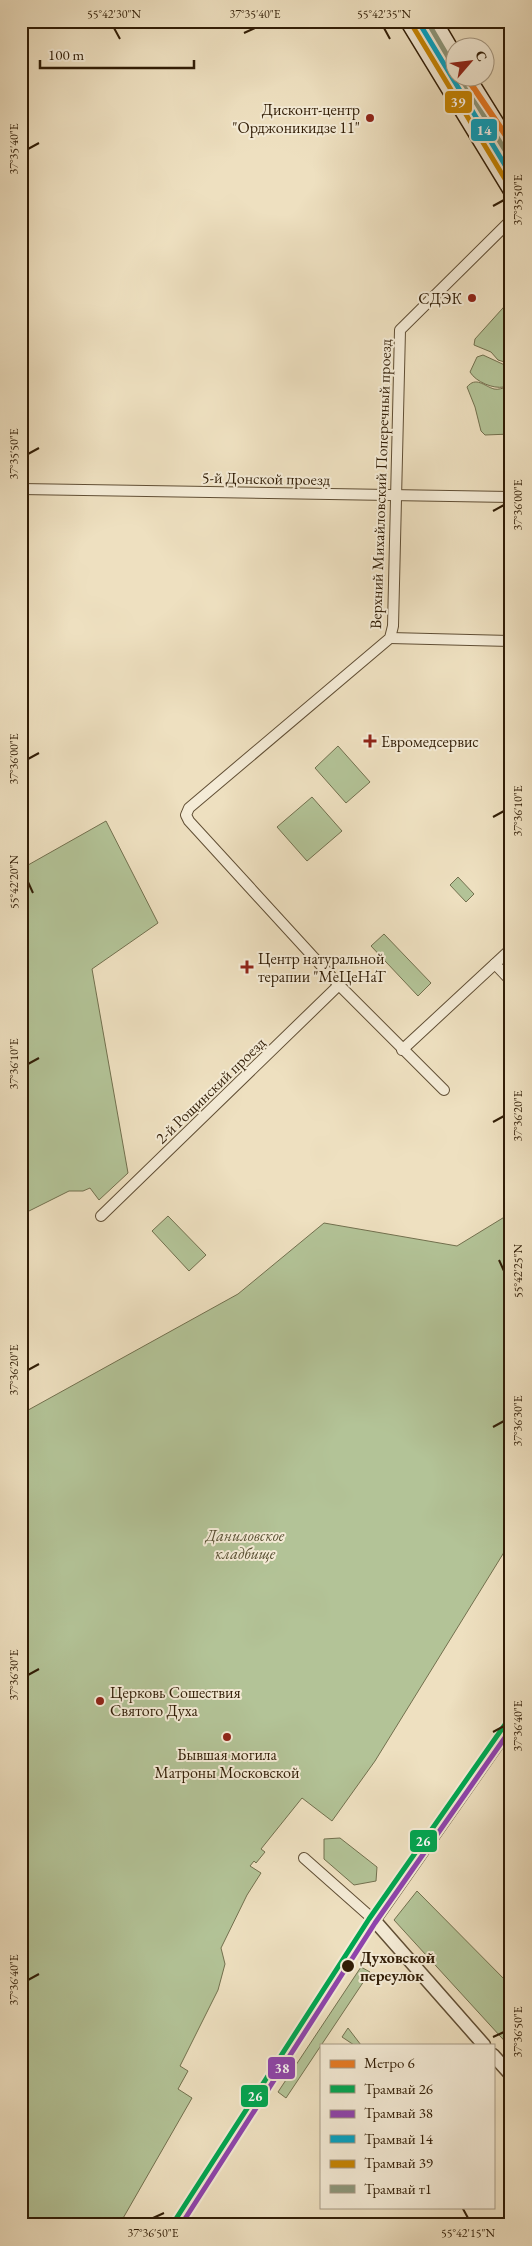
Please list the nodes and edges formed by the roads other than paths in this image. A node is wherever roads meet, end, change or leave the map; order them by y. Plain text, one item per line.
1 (408, 21) edge
2 (434, 21) edge
3 (444, 38) edge
4 (474, 88) edge
5 (511, 147) edge
6 (511, 190) edge
7 (511, 220) edge
8 (21, 489) edge
9 (396, 495) junction
10 (511, 497) edge
11 (390, 638) junction
12 (511, 641) edge
13 (511, 949) edge
14 (495, 964) junction
15 (511, 980) edge
16 (339, 985) junction
17 (402, 1050) junction
18 (444, 1090) dead end
19 (101, 1216) dead end
20 (511, 1724) edge
21 (304, 1858) dead end
22 (374, 1920) junction
23 (483, 2044) edge
24 (494, 2056) edge
25 (511, 2075) edge
26 (177, 2225) edge

1 - 6 main road
2 - 3 main road
4 - 5 main road
7 - 9 street, Верхний Михайловский Поперечный проезд
8 - 9 street, 5-й Донской проезд
9 - 10 street, 5-й Донской проезд
9 - 11 street, Верхний Михайловский Поперечный проезд
11 - 12 street
11 - 16 street, Верхний Михайловский Поперечный проезд
13 - 14 street
14 - 15 street
14 - 17 street
16 - 17 street
16 - 19 street, 2-й Рощинский проезд
17 - 18 street
20 - 22 street
21 - 22 street
22 - 23 street
22 - 26 street
24 - 25 street

